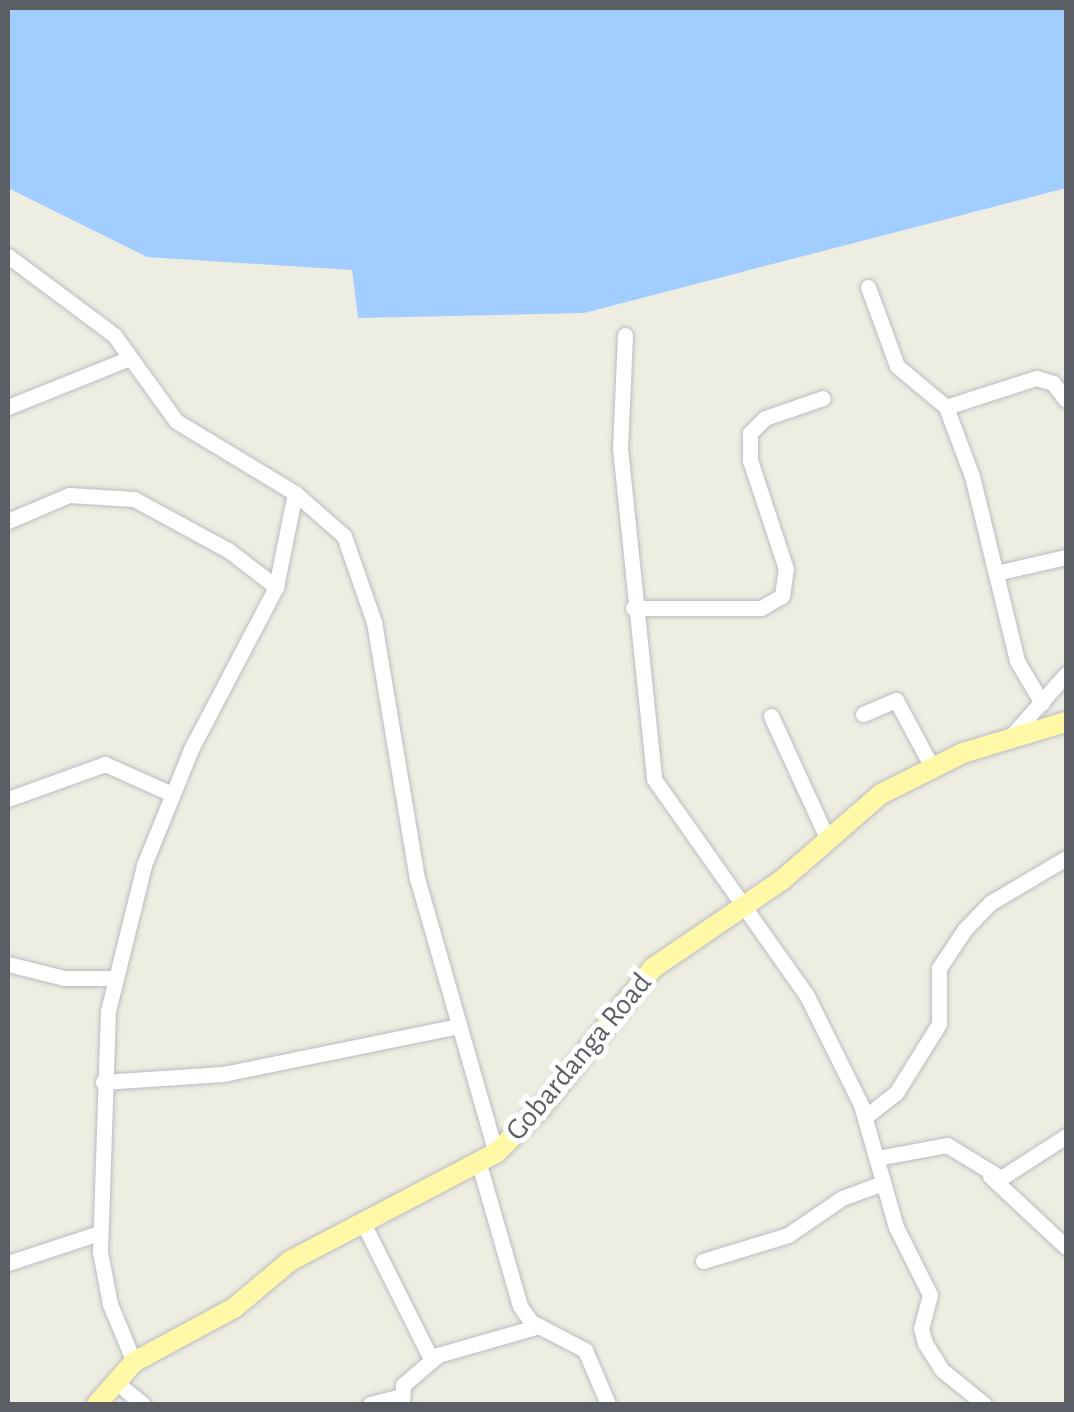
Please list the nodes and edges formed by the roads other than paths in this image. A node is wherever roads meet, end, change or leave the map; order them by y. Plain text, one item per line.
1 (8, 256) edge
2 (868, 286) dead end
3 (624, 334) dead end
4 (130, 358) junction
5 (1060, 380) edge
6 (823, 398) dead end
7 (1066, 400) edge
8 (946, 406) junction
9 (8, 407) edge
10 (295, 493) junction
11 (8, 520) edge
12 (1066, 557) edge
13 (996, 573) junction
14 (276, 587) junction
15 (633, 608) junction
16 (1066, 674) edge
17 (1042, 703) junction
18 (862, 714) dead end
19 (772, 716) dead end
20 (1066, 722) edge
21 (1014, 734) junction
22 (932, 767) junction
23 (172, 794) junction
24 (8, 799) edge
25 (828, 840) junction
26 (1066, 858) edge
27 (747, 905) junction
28 (8, 964) edge
29 (116, 978) junction
30 (458, 1026) junction
31 (103, 1082) junction
32 (865, 1118) junction
33 (1066, 1136) edge
34 (877, 1158) junction
35 (488, 1159) junction
36 (990, 1176) junction
37 (882, 1183) junction
38 (364, 1224) junction
39 (99, 1233) junction
40 (1066, 1247) edge
41 (703, 1261) dead end
42 (8, 1263) edge
43 (539, 1326) junction
44 (431, 1359) junction
45 (134, 1362) junction
46 (117, 1383) junction
47 (402, 1400) edge
48 (97, 1404) edge
49 (143, 1404) edge
50 (370, 1404) edge
51 (608, 1404) edge
52 (984, 1404) edge

1 - 4 street
2 - 8 street
3 - 15 street
4 - 9 street
4 - 10 street
5 - 7 street
5 - 8 street
6 - 15 street
8 - 13 street
10 - 14 street
10 - 30 street
11 - 14 street
12 - 13 street
13 - 17 street
14 - 23 street
15 - 27 street
16 - 17 street
17 - 21 street
18 - 22 street
19 - 25 street
20 - 21 main road, Gobardanga Road
21 - 22 main road, Gobardanga Road
22 - 25 main road, Gobardanga Road
23 - 24 street
23 - 29 street
25 - 27 main road, Gobardanga Road
26 - 32 street
27 - 32 street
27 - 35 main road, Gobardanga Road
28 - 29 street
29 - 31 street
30 - 31 street
30 - 35 street
31 - 39 street
32 - 34 street
33 - 36 street
34 - 36 street
34 - 37 street
35 - 38 main road, Gobardanga Road
35 - 43 street
36 - 40 street
37 - 41 street
37 - 52 street
38 - 44 street
38 - 45 main road, Gobardanga Road
39 - 42 street
39 - 45 street
43 - 44 street
43 - 51 street
44 - 47 street
45 - 46 main road, Gobardanga Road
46 - 48 main road, Gobardanga Road
46 - 49 street
47 - 50 street

